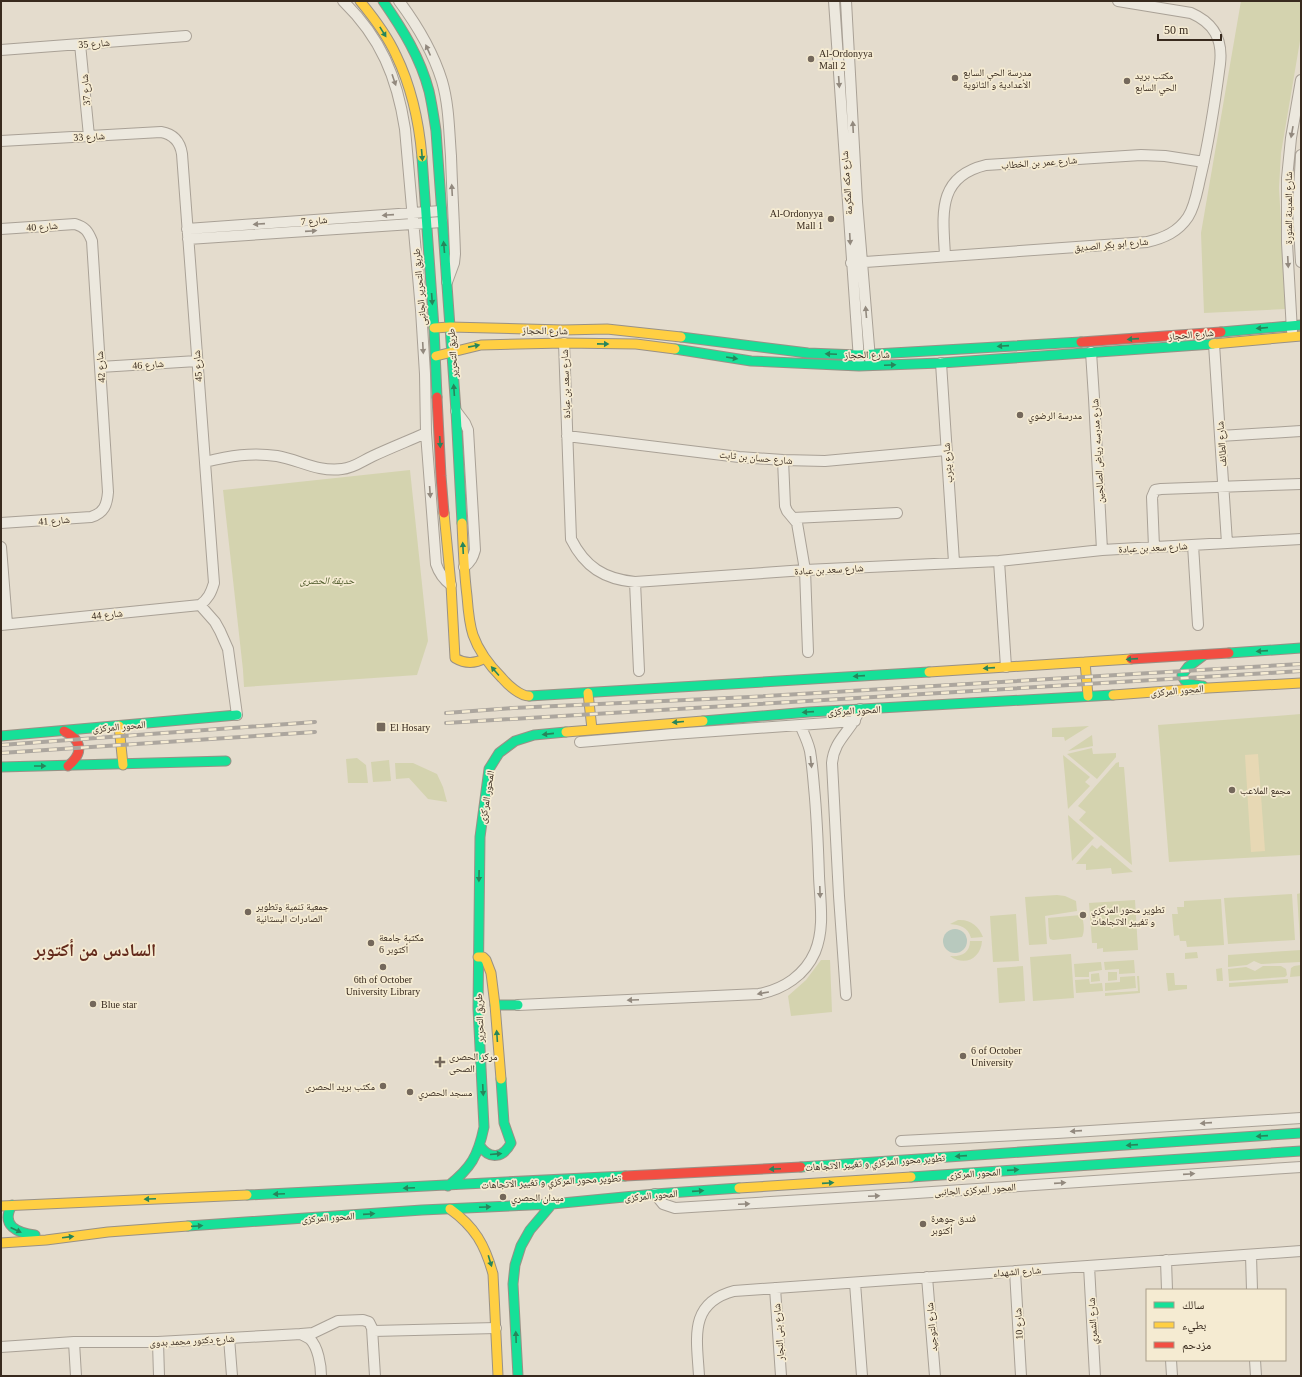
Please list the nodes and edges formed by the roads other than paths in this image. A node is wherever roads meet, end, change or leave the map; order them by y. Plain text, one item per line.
1 (343, 1) edge
2 (360, 1) edge
3 (383, 1) edge
4 (399, 1) edge
5 (834, 1) edge
6 (846, 1) edge
7 (1118, 1) edge
8 (186, 36) dead end
9 (80, 44) junction
10 (1, 50) edge
11 (1301, 80) edge
12 (89, 136) junction
13 (176, 138) joint
14 (1, 141) edge
15 (1301, 155) edge
16 (1204, 162) junction
17 (441, 211) junction
18 (426, 212) junction
19 (412, 213) junction
20 (442, 222) junction
21 (427, 223) junction
22 (413, 224) junction
23 (83, 226) joint
24 (1, 229) edge
25 (188, 234) junction
26 (1300, 237) edge
27 (945, 256) junction
28 (862, 262) junction
29 (1301, 262) edge
30 (851, 263) junction
31 (447, 283) junction
32 (1297, 325) edge
33 (450, 327) junction
34 (434, 328) junction
35 (1297, 336) edge
36 (564, 343) junction
37 (1214, 344) junction
38 (452, 351) junction
39 (1090, 352) junction
40 (870, 354) junction
41 (858, 355) junction
42 (436, 356) junction
43 (197, 361) junction
44 (941, 363) junction
45 (871, 365) junction
46 (859, 366) junction
47 (100, 367) junction
48 (456, 411) joint
49 (1301, 431) edge
50 (426, 433) junction
51 (567, 436) junction
52 (1220, 436) junction
53 (946, 450) junction
54 (783, 460) junction
55 (205, 462) junction
56 (1301, 484) edge
57 (1223, 488) junction
58 (104, 510) joint
59 (897, 513) dead end
60 (793, 518) junction
61 (1, 523) edge
62 (1301, 539) edge
63 (1227, 543) junction
64 (1193, 545) junction
65 (1, 547) edge
66 (1154, 547) junction
67 (1102, 550) junction
68 (999, 560) junction
69 (954, 562) junction
70 (464, 567) joint
71 (805, 570) junction
72 (635, 582) junction
73 (451, 585) junction
74 (200, 605) junction
75 (4, 625) edge
76 (1198, 625) dead end
77 (1301, 648) edge
78 (808, 652) dead end
79 (1205, 655) junction
80 (485, 658) junction
81 (1085, 662) junction
82 (1006, 667) junction
83 (639, 671) dead end
84 (1301, 683) edge
85 (1208, 688) junction
86 (588, 692) junction
87 (1088, 696) junction
88 (860, 709) junction
89 (237, 715) joint
90 (855, 721) junction
91 (800, 725) junction
92 (119, 726) junction
93 (592, 730) junction
94 (64, 731) junction
95 (1, 736) edge
96 (580, 742) dead end
97 (226, 761) dead end
98 (123, 765) junction
99 (68, 766) junction
100 (1, 767) edge
101 (480, 837) joint
102 (478, 957) junction
103 (846, 996) dead end
104 (495, 1005) junction
105 (518, 1005) joint
106 (1301, 1118) edge
107 (1301, 1133) edge
108 (901, 1140) dead end
109 (480, 1146) junction
110 (1301, 1151) edge
111 (1301, 1167) edge
112 (448, 1186) junction
113 (655, 1194) junction
114 (552, 1204) junction
115 (12, 1205) junction
116 (1, 1206) edge
117 (450, 1209) junction
118 (46, 1240) junction
119 (1, 1243) edge
120 (1301, 1251) edge
121 (1251, 1255) junction
122 (1166, 1260) junction
123 (1089, 1266) junction
124 (1016, 1271) junction
125 (927, 1277) junction
126 (855, 1283) junction
127 (775, 1288) junction
128 (1167, 1289) edge
129 (1252, 1289) edge
130 (496, 1328) junction
131 (373, 1331) junction
132 (301, 1334) junction
133 (229, 1338) junction
134 (74, 1342) junction
135 (158, 1342) junction
136 (1, 1347) edge
137 (1171, 1361) edge
138 (1255, 1361) edge
139 (76, 1376) edge
140 (159, 1376) edge
141 (232, 1376) edge
142 (322, 1376) edge
143 (375, 1376) edge
144 (498, 1376) edge
145 (518, 1376) edge
146 (699, 1376) edge
147 (781, 1376) edge
148 (862, 1376) edge
149 (935, 1376) edge
150 (1021, 1376) edge
151 (1094, 1376) edge
152 (1172, 1376) edge
153 (1256, 1376) edge

1 -> 19 street, طريق التحرير الجانبى
2 -> 18 main road, طريق التحرير
3 - 17 main road, طريق التحرير
31 -> 4 street
5 -> 30 street, شارع مكه المكرمة
28 -> 6 street, شارع مكه المكرمة
7 - 16 street, شارع ابو بكر الصديق
8 - 9 street, شارع 35
9 - 10 street, شارع 35
9 - 12 street, شارع 37
11 -> 32 street, شارع المدينة المنورة
12 - 13 street, شارع 33
12 - 14 street, شارع 33
13 - 25 street, شارع 45
15 - 26 street, شارع المدينة المنورة
16 - 27 street, شارع ابو بكر الصديق
16 - 27 street, شارع عمر بن الخطاب
17 - 18 street, شارع 7
17 - 20 main road, طريق التحرير
18 - 19 street, شارع 7
18 - 21 main road, طريق التحرير
19 - 22 street, طريق التحرير الجانبى
19 -> 25 street, شارع 7
20 - 21 street, شارع 7
31 -> 20 main road, طريق التحرير
21 - 22 street, شارع 7
21 -> 34 main road, طريق التحرير
25 -> 22 street, شارع 7
22 -> 50 street, طريق التحرير الجانبى
23 - 24 street, شارع 40
23 - 47 street, شارع 42
25 - 43 street, شارع 45
26 - 29 street, شارع المدينة المنورة
27 - 28 street, شارع ابو بكر الصديق
28 - 30 street, شارع ابو بكر الصديق
40 -> 28 street, شارع مكه المكرمة
30 - 41 street, شارع مكه المكرمة
31 - 33 main road, طريق التحرير
32 - 35 street, شارع المدينة المنورة
32 -> 40 main road, شارع الحجاز
33 - 34 main road, شارع الحجاز
33 - 38 main road, طريق التحرير
41 -> 33 main road, شارع الحجاز
34 - 42 main road, طريق التحرير
35 - 37 main road, شارع الحجاز
38 -> 36 main road, شارع الحجاز
36 -> 46 main road, شارع الحجاز
36 - 51 street, شارع سعد بن عبادة
37 - 39 main road, شارع الحجاز
37 - 52 street, شارع الطائف
38 - 42 main road, شارع الحجاز
48 -> 38 main road, طريق التحرير
39 - 44 main road, شارع الحجاز
39 - 67 street, شارع مدرسه رياض الصالحين
40 - 41 main road, شارع الحجاز
40 - 45 street, شارع مكه المكرمة
41 - 46 street, شارع مكه المكرمة
42 -> 73 main road, طريق التحرير
43 - 47 street, شارع 46
43 - 55 street, شارع 45
45 -> 44 main road, شارع الحجاز
44 - 53 street, شارع يثرب
45 - 46 main road, شارع الحجاز
47 - 58 street, شارع 42
70 -> 48 street
49 - 52 street
50 - 55 street
50 -> 73 street, طريق التحرير الجانبى
51 - 54 street, شارع حسان بن ثابت
51 - 72 street, شارع سعد بن عبادة
52 - 57 street, شارع الطائف
53 - 54 street, شارع حسان بن ثابت
53 - 69 street, شارع يثرب
54 - 60 street
55 - 74 street, شارع 45
56 - 57 street
57 - 63 street, شارع الطائف
57 - 66 street
58 - 61 street, شارع 41
59 - 60 street
60 - 71 street
62 - 63 street, شارع سعد بن عبادة
63 - 64 street, شارع سعد بن عبادة
64 - 66 street, شارع سعد بن عبادة
64 - 76 street
65 - 75 street
66 - 67 street, شارع سعد بن عبادة
67 - 68 street, شارع سعد بن عبادة
68 - 69 street, شارع سعد بن عبادة
68 - 82 street
69 - 71 street, شارع سعد بن عبادة
70 - 80 main road
71 - 72 street, شارع سعد بن عبادة
71 - 78 street
72 - 83 street
73 - 80 main road, طريق التحرير
74 - 75 street, شارع 44
74 - 89 street
77 -> 79 main road
79 -> 81 main road
79 - 85 main road
86 -> 80 main road
81 - 82 main road
81 - 87 main road
82 -> 86 main road
84 - 85 main road, المحور المركزى
85 - 87 main road, المحور المركزى
86 - 93 main road
87 - 88 main road, المحور المركزى
88 - 90 street
88 -> 93 main road, المحور المركزى
89 - 92 main road, المحور المركزى
90 - 91 street
90 - 103 street
91 - 96 street
91 -> 105 street
92 - 94 main road, المحور المركزى
92 - 98 main road
93 -> 101 main road, المحور المركزى
94 - 95 main road, المحور المركزى
94 - 99 main road
97 - 98 main road
98 - 99 main road
100 -> 99 main road
101 -> 102 main road, طريق التحرير
102 - 104 main road, طريق التحرير
102 -> 109 main road, طريق التحرير
104 - 105 main road
109 -> 104 main road, طريق التحرير
106 -> 108 street
107 -> 112 main road, تطوير محور المركزي و تغيير الاتجاهات
109 - 112 main road, طريق التحرير
113 -> 110 main road, المحور المركزى
113 -> 111 street, المحور المركزى الجانبى
112 -> 115 main road
113 - 114 main road, المحور المركزى
117 -> 114 main road, المحور المركزى
145 -> 114 main road
115 - 116 main road
115 -> 118 main road
118 -> 117 main road, المحور المركزى
117 -> 130 main road
118 - 119 main road, المحور المركزى
120 - 121 street, شارع الشهداء
121 - 122 street, شارع الشهداء
121 - 129 street
122 - 123 street, شارع الشهداء
122 - 128 street
123 - 124 street, شارع الشهداء
123 - 151 street, شارع الشمري
124 - 125 street, شارع الشهداء
124 - 150 street, شارع 10
125 - 126 street, شارع الشهداء
125 - 149 street, شارع التوحيد
126 - 127 street, شارع الشهداء
126 - 148 street
127 - 146 street, شارع الشهداء
127 - 147 street, شارع بنى النجار
130 - 131 street
130 - 144 main road
131 - 132 street, شارع دكتور محمد بدوى
131 - 143 street
132 - 133 street, شارع دكتور محمد بدوى
132 - 142 street
133 - 135 street, شارع دكتور محمد بدوى
133 - 141 street
134 - 135 street, شارع دكتور محمد بدوى
134 - 136 street, شارع دكتور محمد بدوى
134 - 139 street
135 - 140 street
137 - 152 street
138 - 153 street

